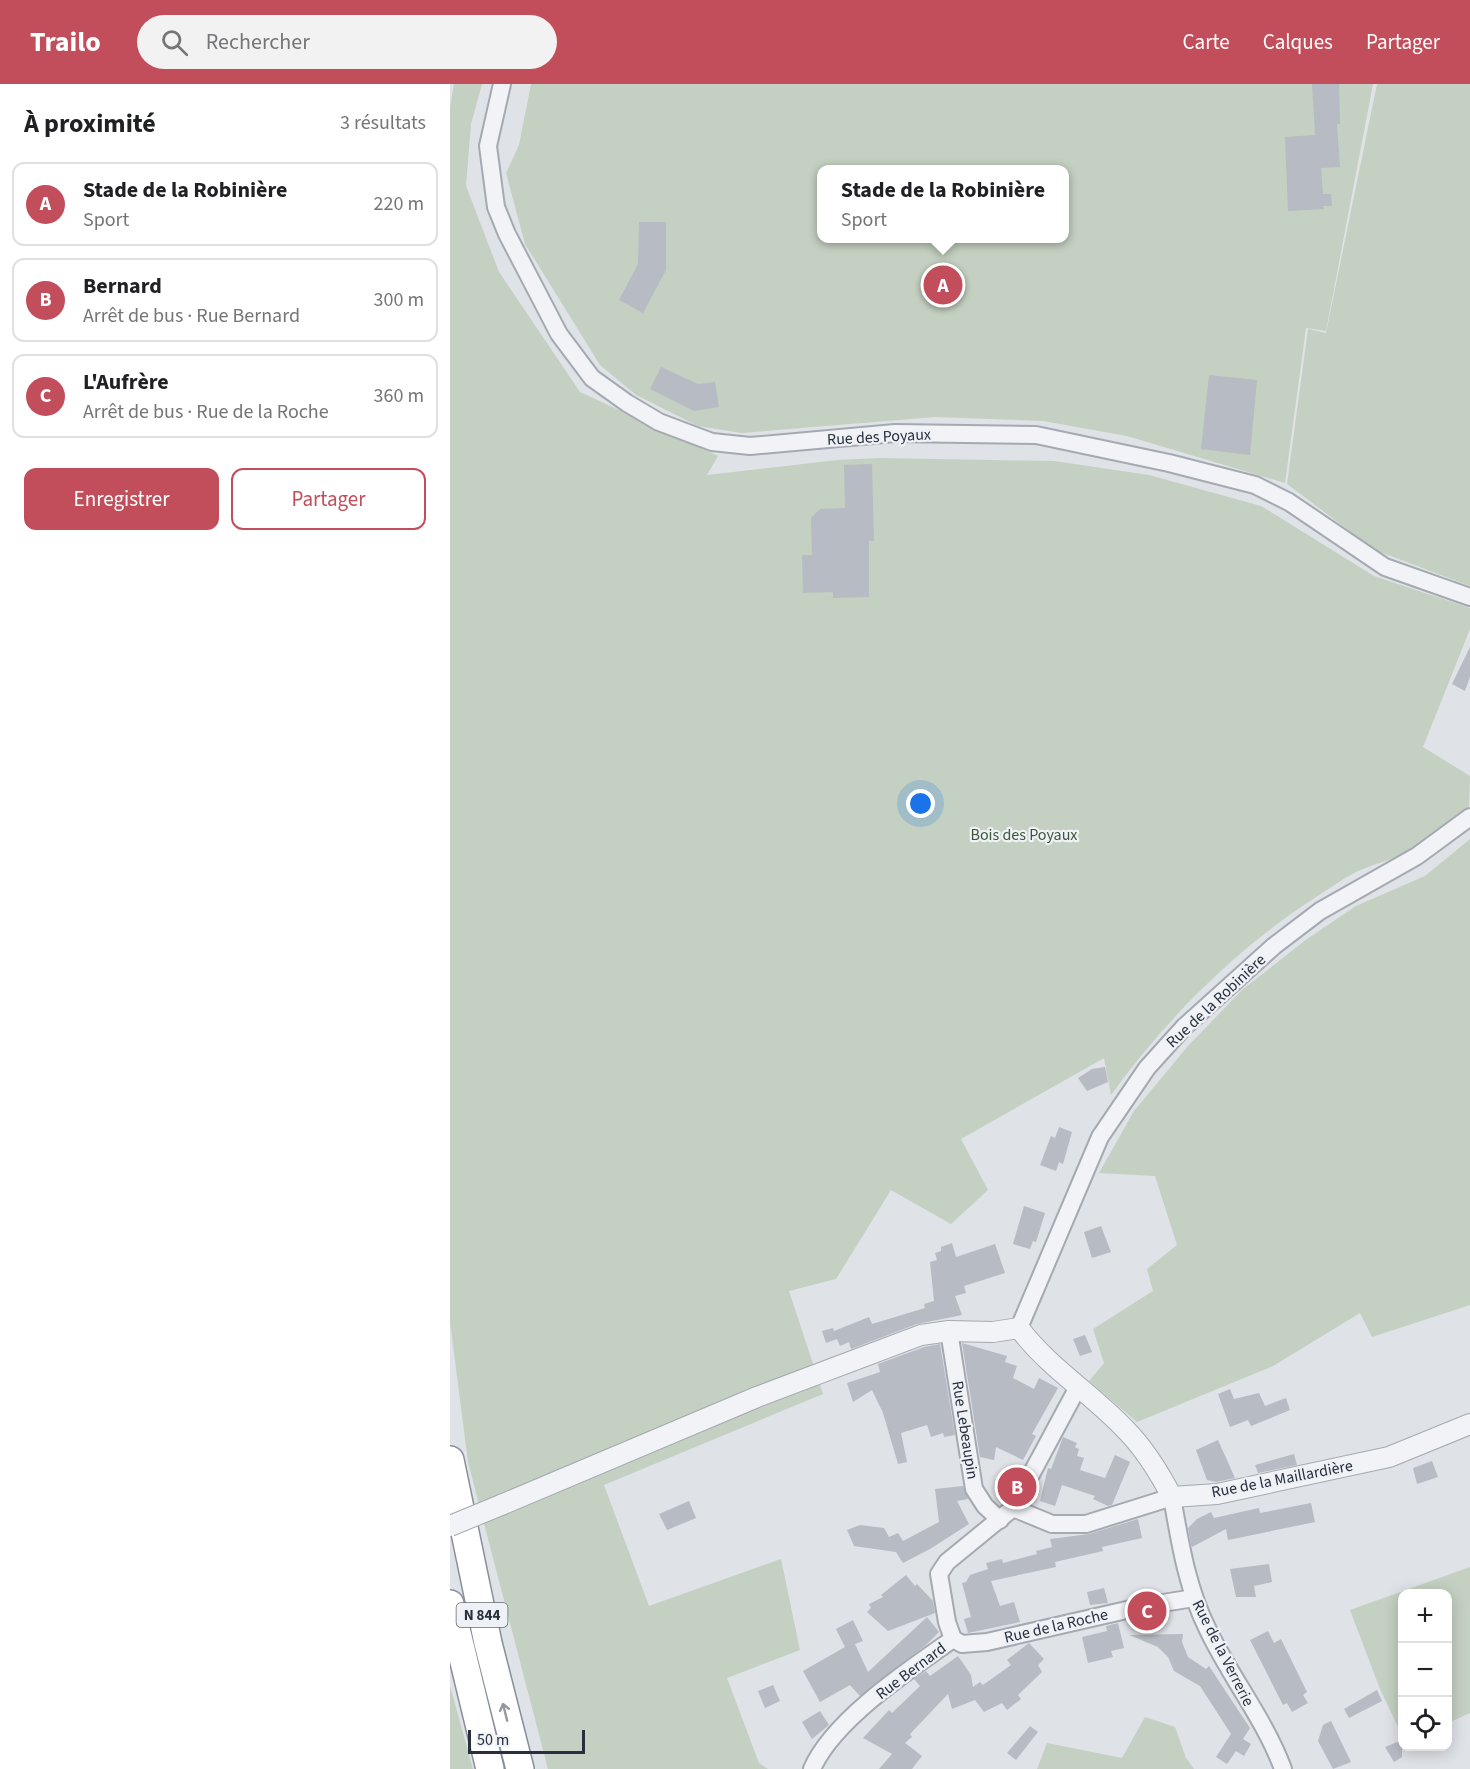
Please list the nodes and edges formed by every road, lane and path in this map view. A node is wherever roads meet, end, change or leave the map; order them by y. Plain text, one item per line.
1 (502, 84) edge
2 (1470, 597) edge
3 (1470, 818) edge
4 (1019, 1328) junction
5 (949, 1331) junction
6 (1078, 1387) junction
7 (1470, 1424) edge
8 (450, 1460) edge
9 (1172, 1497) junction
10 (1007, 1514) junction
11 (450, 1526) edge
12 (1194, 1598) junction
13 (450, 1604) edge
14 (953, 1639) junction
15 (490, 1769) edge
16 (520, 1769) edge
17 (812, 1769) edge
18 (1283, 1769) edge

1 - 2 street, Rue des Poyaux
3 - 4 street, Rue de la Robinière
4 - 5 street
4 - 6 street
5 - 10 street, Rue Lebeaupin
5 - 11 street, bridge
6 - 9 street
6 - 10 street, Rue Bernard
7 - 9 street, Rue de la Maillardière
16 -> 8 highway, N 844
9 - 10 street
9 - 12 street, Rue de la Verrerie
10 - 14 street, Rue Bernard
12 - 14 street, Rue de la Roche
12 - 18 street, Rue de la Verrerie
13 - 15 highway, N 844
14 - 17 street, Rue Bernard

